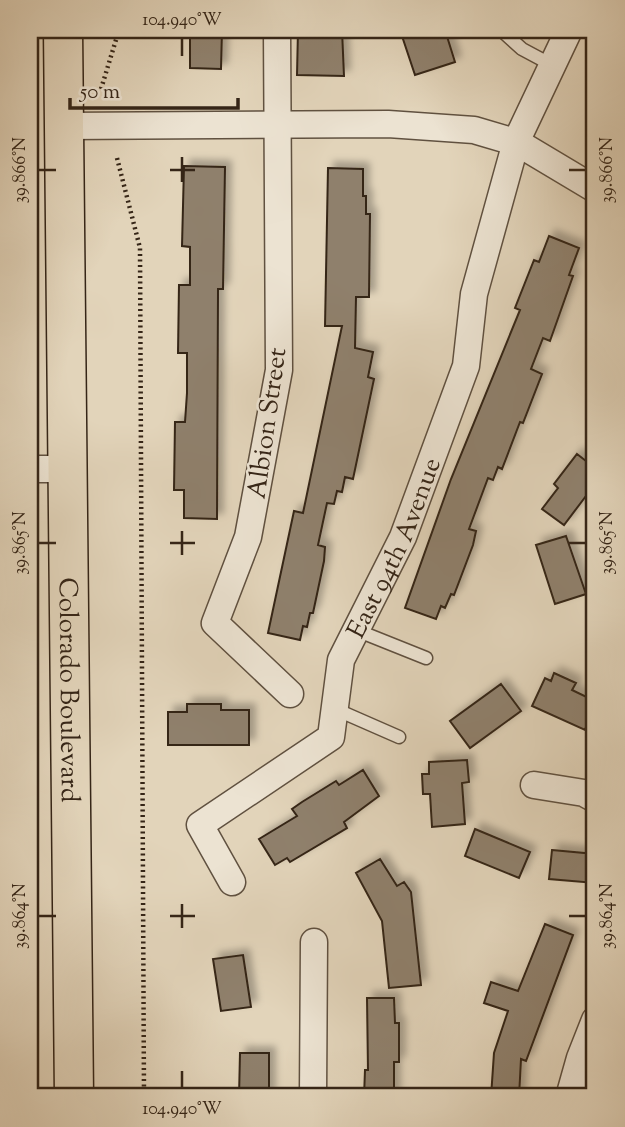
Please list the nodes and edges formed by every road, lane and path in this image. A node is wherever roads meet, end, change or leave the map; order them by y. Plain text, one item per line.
1 (63, 30) edge
2 (119, 30) edge
3 (277, 30) edge
4 (501, 30) edge
5 (569, 30) edge
6 (552, 65) junction
7 (101, 89) dead end
8 (64, 125) junction
9 (279, 125) junction
10 (516, 142) junction
11 (117, 158) dead end
12 (595, 189) edge
13 (30, 469) edge
14 (68, 469) junction
15 (356, 630) junction
16 (426, 658) dead end
17 (290, 694) dead end
18 (335, 709) junction
19 (399, 737) dead end
20 (534, 785) dead end
21 (595, 799) edge
22 (232, 882) dead end
23 (314, 942) dead end
24 (595, 1020) edge
25 (74, 1097) edge
26 (144, 1097) edge
27 (313, 1097) edge
28 (569, 1097) edge

1 - 8 main road, Colorado Boulevard
2 - 7 path
3 - 9 street, Albion Street
4 - 6 lane
5 - 6 street, East 94th Avenue
6 - 10 street, East 94th Avenue
8 - 9 street
8 - 14 main road, Colorado Boulevard
9 - 10 street
9 - 17 street, Albion Street
10 - 12 street
10 - 15 street, East 94th Avenue
11 - 26 path
13 - 14 street
14 - 25 main road, Colorado Boulevard
15 - 16 lane
15 - 18 street, East 94th Avenue
18 - 19 lane
18 - 22 street, East 94th Avenue
20 - 21 street
23 - 27 street
24 - 28 street

